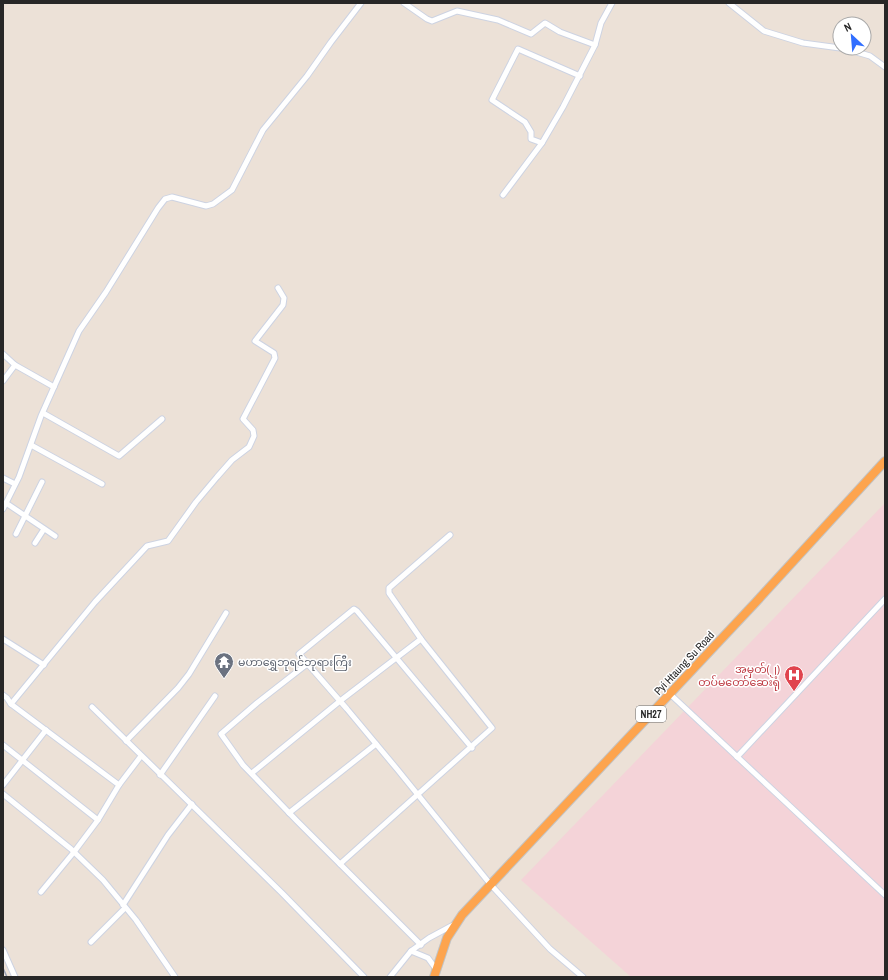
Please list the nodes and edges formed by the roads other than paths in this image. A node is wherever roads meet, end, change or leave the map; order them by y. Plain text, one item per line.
1 (361, 3) edge
2 (404, 3) edge
3 (612, 3) edge
4 (729, 3) edge
5 (594, 45) junction
6 (832, 47) edge
7 (870, 56) edge
8 (885, 67) edge
9 (580, 76) junction
10 (542, 143) junction
11 (503, 195) dead end
12 (278, 288) dead end
13 (3, 354) edge
14 (15, 364) junction
15 (3, 382) edge
16 (54, 387) junction
17 (43, 413) junction
18 (162, 419) dead end
19 (31, 445) junction
20 (885, 461) edge
21 (3, 478) edge
22 (42, 482) dead end
23 (15, 484) junction
24 (102, 484) dead end
25 (6, 503) junction
26 (3, 509) edge
27 (26, 517) junction
28 (44, 529) junction
29 (16, 534) dead end
30 (450, 535) dead end
31 (55, 536) dead end
32 (35, 543) dead end
33 (885, 599) edge
34 (226, 613) dead end
35 (3, 639) edge
36 (421, 639) junction
37 (396, 658) junction
38 (307, 664) junction
39 (44, 665) junction
40 (670, 694) junction
41 (3, 695) edge
42 (215, 696) dead end
43 (340, 701) junction
44 (11, 704) junction
45 (92, 707) dead end
46 (46, 730) junction
47 (126, 741) junction
48 (376, 744) junction
49 (3, 745) edge
50 (472, 748) junction
51 (141, 756) junction
52 (737, 757) junction
53 (23, 760) junction
54 (252, 774) junction
55 (160, 775) junction
56 (3, 785) edge
57 (119, 785) junction
58 (3, 794) edge
59 (418, 795) junction
60 (192, 804) junction
61 (289, 813) junction
62 (98, 820) junction
63 (74, 852) junction
64 (340, 864) junction
65 (491, 885) junction
66 (41, 892) dead end
67 (885, 895) edge
68 (124, 906) junction
69 (457, 922) junction
70 (91, 942) dead end
71 (421, 945) junction
72 (3, 950) edge
73 (411, 951) junction
74 (435, 973) edge
75 (15, 977) edge
76 (175, 977) edge
77 (364, 977) edge
78 (390, 977) edge
79 (583, 977) edge

1 - 16 street
2 - 5 street
3 - 5 street
4 - 6 street
5 - 9 street
7 - 8 street
9 - 10 street
9 - 10 street
10 - 11 street
12 - 39 street
13 - 14 street
14 - 15 street
14 - 16 street
16 - 17 street
17 - 18 street
17 - 19 street
19 - 23 street
19 - 24 street
20 - 40 highway, Pyi Htaung Su Road / NH27
21 - 23 street
22 - 27 street
23 - 25 street
25 - 26 street
25 - 27 street
27 - 28 street
27 - 29 street
28 - 31 street
28 - 32 street
30 - 36 street
33 - 52 street
34 - 47 street
35 - 39 street
36 - 37 street
36 - 50 street
37 - 38 street
37 - 43 street
37 - 50 street
38 - 43 street
38 - 54 street
39 - 44 street
40 - 52 street
40 - 65 highway, Pyi Htaung Su Road / NH27
41 - 44 street
42 - 55 street
43 - 48 street
43 - 54 street
44 - 46 street
45 - 47 street
46 - 53 street
46 - 57 street
47 - 51 street
48 - 59 street
48 - 61 street
49 - 53 street
50 - 59 street
51 - 55 street
51 - 57 street
52 - 67 street
53 - 56 street
53 - 62 street
54 - 61 street
55 - 60 street
57 - 62 street
58 - 63 street
59 - 64 street
59 - 65 street
60 - 68 street
60 - 77 street
61 - 64 street
62 - 63 street
63 - 66 street
63 - 68 street
64 - 71 street
65 - 69 highway, Pyi Htaung Su Road / NH27
65 - 79 street
68 - 70 street
68 - 76 street
69 - 71 street
69 - 74 highway, Pyi Htaung Su Road / NH27
71 - 73 street
72 - 75 street
73 - 74 street
73 - 78 street

